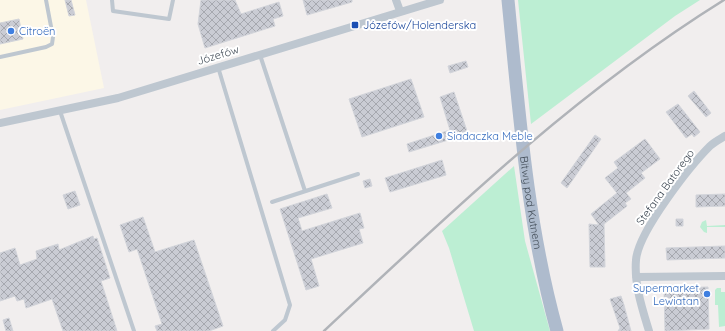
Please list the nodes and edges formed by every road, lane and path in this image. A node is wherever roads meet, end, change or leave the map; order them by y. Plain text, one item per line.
1 (46, 0) edge
2 (112, 0) edge
3 (173, 0) edge
4 (396, 0) edge
5 (440, 0) edge
6 (508, 0) edge
7 (400, 11) junction
8 (260, 54) junction
9 (0, 57) edge
10 (218, 67) junction
11 (60, 111) junction
12 (0, 123) edge
13 (725, 136) edge
14 (358, 174) dead end
15 (305, 191) junction
16 (272, 202) dead end
17 (725, 276) edge
18 (636, 277) junction
19 (134, 331) edge
20 (273, 331) edge
21 (557, 331) edge
22 (649, 331) edge

1 - 9 lane
2 - 3 lane
4 - 7 street
5 - 7 street, Józefów
6 - 21 main road, Bitwy pod Kutnem
7 - 8 street, Józefów
8 - 10 street, Józefów
8 - 15 lane
10 - 11 street, Józefów
10 - 20 lane
11 - 12 street, Józefów
11 - 19 lane
13 - 18 street, Stefana Batorego
14 - 15 lane
15 - 16 lane
17 - 18 street
18 - 22 street, Stefana Batorego

